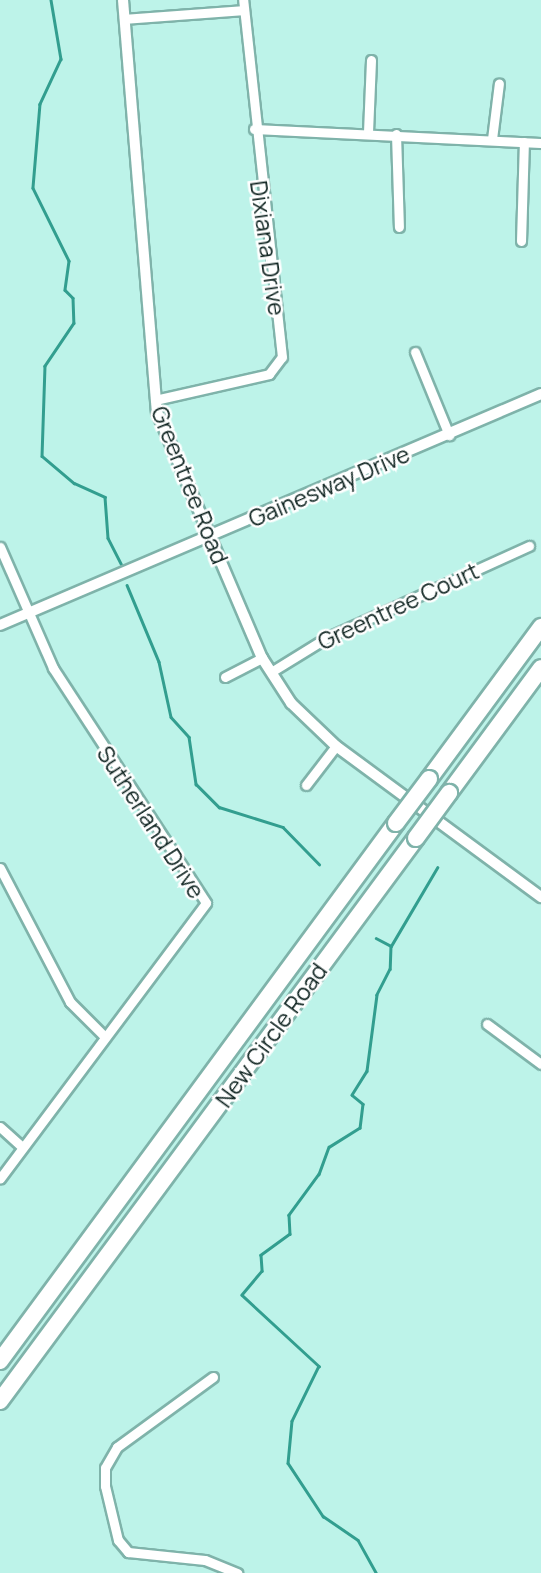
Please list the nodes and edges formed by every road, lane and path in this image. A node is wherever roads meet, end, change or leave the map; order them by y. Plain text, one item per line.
1 (123, 0) edge
2 (243, 0) edge
3 (244, 10) junction
4 (124, 19) junction
5 (371, 60) dead end
6 (499, 83) dead end
7 (254, 129) junction
8 (368, 132) junction
9 (396, 134) junction
10 (492, 139) junction
11 (524, 142) junction
12 (541, 143) edge
13 (399, 228) dead end
14 (521, 241) dead end
15 (415, 352) dead end
16 (541, 394) edge
17 (155, 400) junction
18 (449, 435) junction
19 (209, 536) junction
20 (529, 546) dead end
21 (0, 547) edge
22 (28, 613) junction
23 (0, 625) edge
24 (541, 628) edge
25 (262, 657) junction
26 (541, 668) edge
27 (271, 672) junction
28 (225, 677) dead end
29 (336, 746) junction
30 (306, 785) dead end
31 (0, 868) edge
32 (541, 897) edge
33 (487, 1024) dead end
34 (104, 1036) junction
35 (541, 1064) edge
36 (0, 1127) edge
37 (22, 1147) junction
38 (0, 1178) edge
39 (0, 1361) edge
40 (213, 1377) dead end
41 (0, 1401) edge
42 (238, 1573) edge

1 - 4 street, Greentree Road
2 - 3 street, Dixiana Drive
3 - 4 street
3 - 7 street, Dixiana Drive
4 - 17 street, Greentree Road
5 - 8 street
6 - 10 street
7 - 8 street
7 - 17 street, Dixiana Drive
8 - 9 street
9 - 10 street
9 - 13 street
10 - 11 street
11 - 12 street
11 - 14 street
15 - 18 street
16 - 18 street, Gainesway Drive
17 - 19 street, Greentree Road
18 - 19 street, Gainesway Drive
19 - 22 street, Gainesway Drive
19 - 25 street, Greentree Road
20 - 27 street, Greentree Court
21 - 22 street, Sutherland Drive
22 - 23 street, Gainesway Drive
22 - 34 street, Sutherland Drive
24 - 39 highway, New Circle Road, bridge
25 - 27 street, Greentree Road
25 - 28 street
26 - 41 highway, New Circle Road, bridge
27 - 29 street, Greentree Road
29 - 30 street
29 - 32 street, Greentree Road
31 - 34 street
33 - 35 street
34 - 37 street, Sutherland Drive
36 - 37 street
37 - 38 street, Sutherland Drive
40 - 42 street

